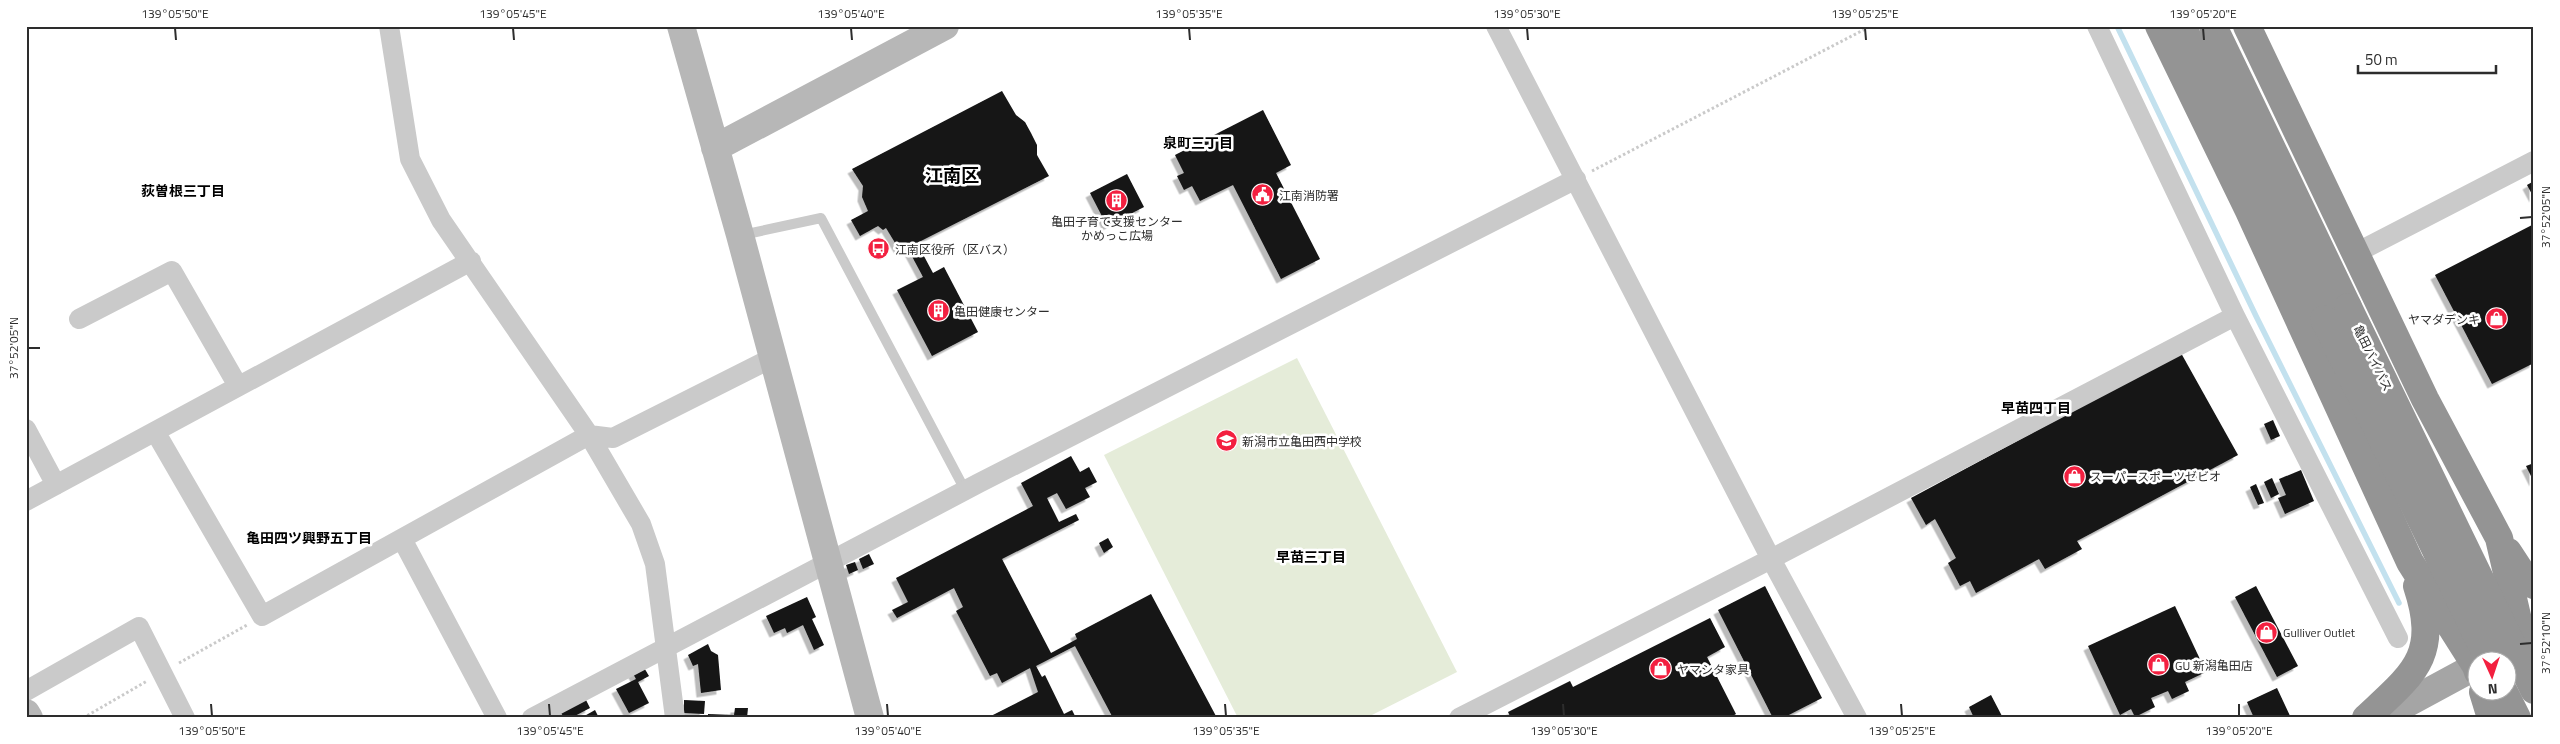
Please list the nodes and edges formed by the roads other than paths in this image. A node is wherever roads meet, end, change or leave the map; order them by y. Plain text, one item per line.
1 (389, 26) edge
2 (681, 26) edge
3 (945, 26) edge
4 (1496, 26) edge
5 (2097, 26) edge
6 (2159, 26) edge
7 (2182, 26) edge
8 (2213, 26) edge
9 (2248, 26) edge
10 (715, 148) junction
11 (2534, 161) edge
12 (1576, 179) junction
13 (740, 235) junction
14 (2356, 253) junction
15 (471, 261) junction
16 (2235, 316) junction
17 (79, 319) dead end
18 (772, 358) junction
19 (238, 386) junction
20 (26, 429) edge
21 (156, 433) junction
22 (589, 435) junction
23 (56, 485) junction
24 (965, 490) junction
25 (26, 501) edge
26 (2499, 538) junction
27 (402, 539) junction
28 (1771, 559) junction
29 (826, 562) junction
30 (2410, 562) junction
31 (2534, 585) edge
32 (2398, 638) dead end
33 (2530, 645) edge
34 (666, 649) junction
35 (2472, 652) edge
36 (2475, 652) edge
37 (2513, 652) edge
38 (2468, 672) edge
39 (2534, 690) edge
40 (26, 691) edge
41 (2486, 702) edge
42 (2509, 702) edge
43 (26, 713) edge
44 (29, 718) edge
45 (184, 718) edge
46 (497, 718) edge
47 (532, 718) edge
48 (676, 718) edge
49 (870, 718) edge
50 (1459, 718) edge
51 (1857, 718) edge
52 (2366, 718) edge
53 (2380, 718) edge
54 (2491, 718) edge
55 (2517, 718) edge

1 - 15 street
2 - 10 street
3 - 10 street
4 - 12 street
5 - 16 street
6 - 30 highway
7 - 36 highway, bridge
8 - 39 highway, 亀田バイパス, bridge
9 - 14 highway
10 - 13 street
11 - 14 street
12 - 24 street
12 - 28 street
13 - 18 street
13 - 24 lane
14 - 26 highway
15 - 19 street
15 - 22 street
16 - 28 street
16 - 32 street
17 - 19 street
18 - 22 street
18 - 29 street
19 - 21 street
20 - 23 street
21 - 23 street
21 - 27 street
22 - 27 street
22 - 34 street
23 - 25 street
24 - 29 street
26 - 31 highway
26 - 33 highway
27 - 46 street
28 - 50 street
28 - 51 street
29 - 34 street
29 - 49 street
30 - 35 highway
30 - 52 highway
33 - 37 main road
34 - 47 street
34 - 48 street
38 - 53 main road
40 - 45 street
41 - 54 highway
42 - 55 highway
43 - 44 street

